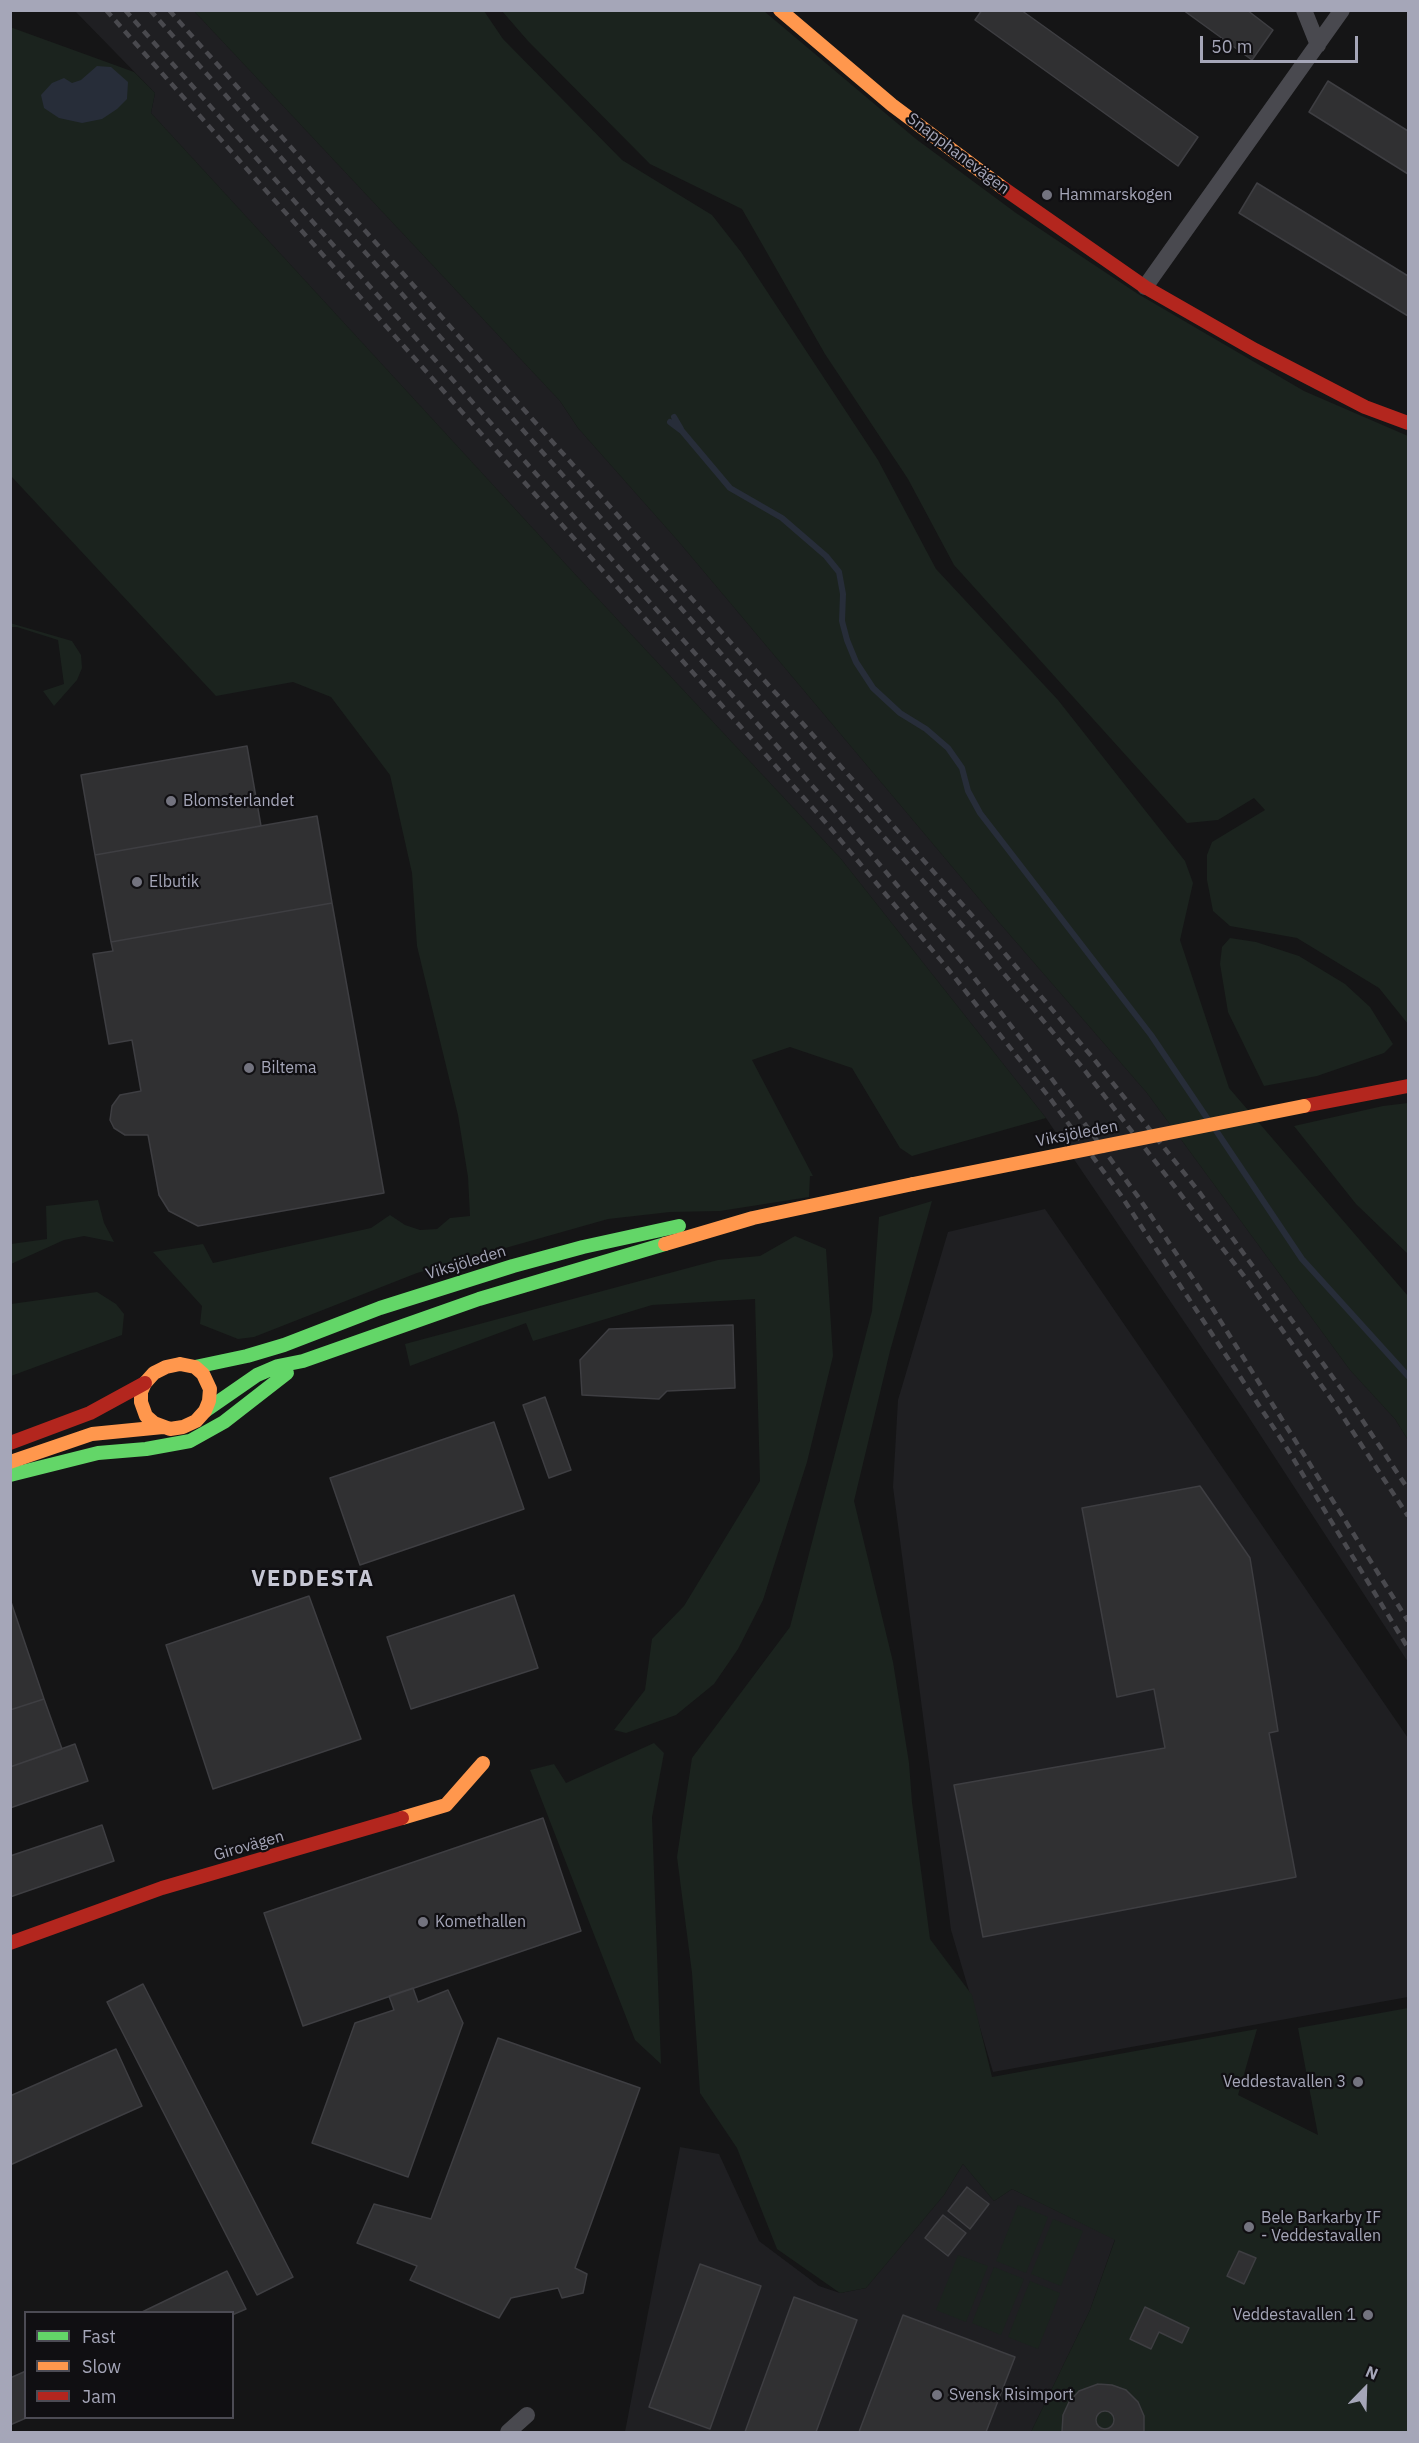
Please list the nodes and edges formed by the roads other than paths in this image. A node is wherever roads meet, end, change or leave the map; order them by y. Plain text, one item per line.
1 (780, 10) edge
2 (1304, 10) edge
3 (1342, 10) edge
4 (1318, 45) junction
5 (1144, 287) junction
6 (1408, 423) edge
7 (1408, 1086) edge
8 (753, 1218) junction
9 (303, 1361) junction
10 (195, 1367) junction
11 (145, 1383) junction
12 (205, 1411) junction
13 (163, 1427) junction
14 (10, 1443) edge
15 (10, 1461) edge
16 (10, 1476) edge
17 (483, 1763) dead end
18 (10, 1943) edge
19 (527, 2415) dead end
20 (508, 2433) edge

1 - 5 main road, Snapphanevägen
2 - 4 street
3 - 4 street
4 - 5 street
5 - 6 main road, Snapphanevägen
7 - 8 main road, Viksjöleden, bridge
8 - 9 main road, Viksjöleden
8 - 10 main road, Viksjöleden
9 - 12 main road, Viksjöleden
9 - 16 main road, Viksjöleden
10 - 11 main road
10 - 12 main road
11 - 13 main road
11 - 14 main road
12 - 13 main road
13 - 15 main road
17 - 18 main road, Girovägen
19 - 20 street

